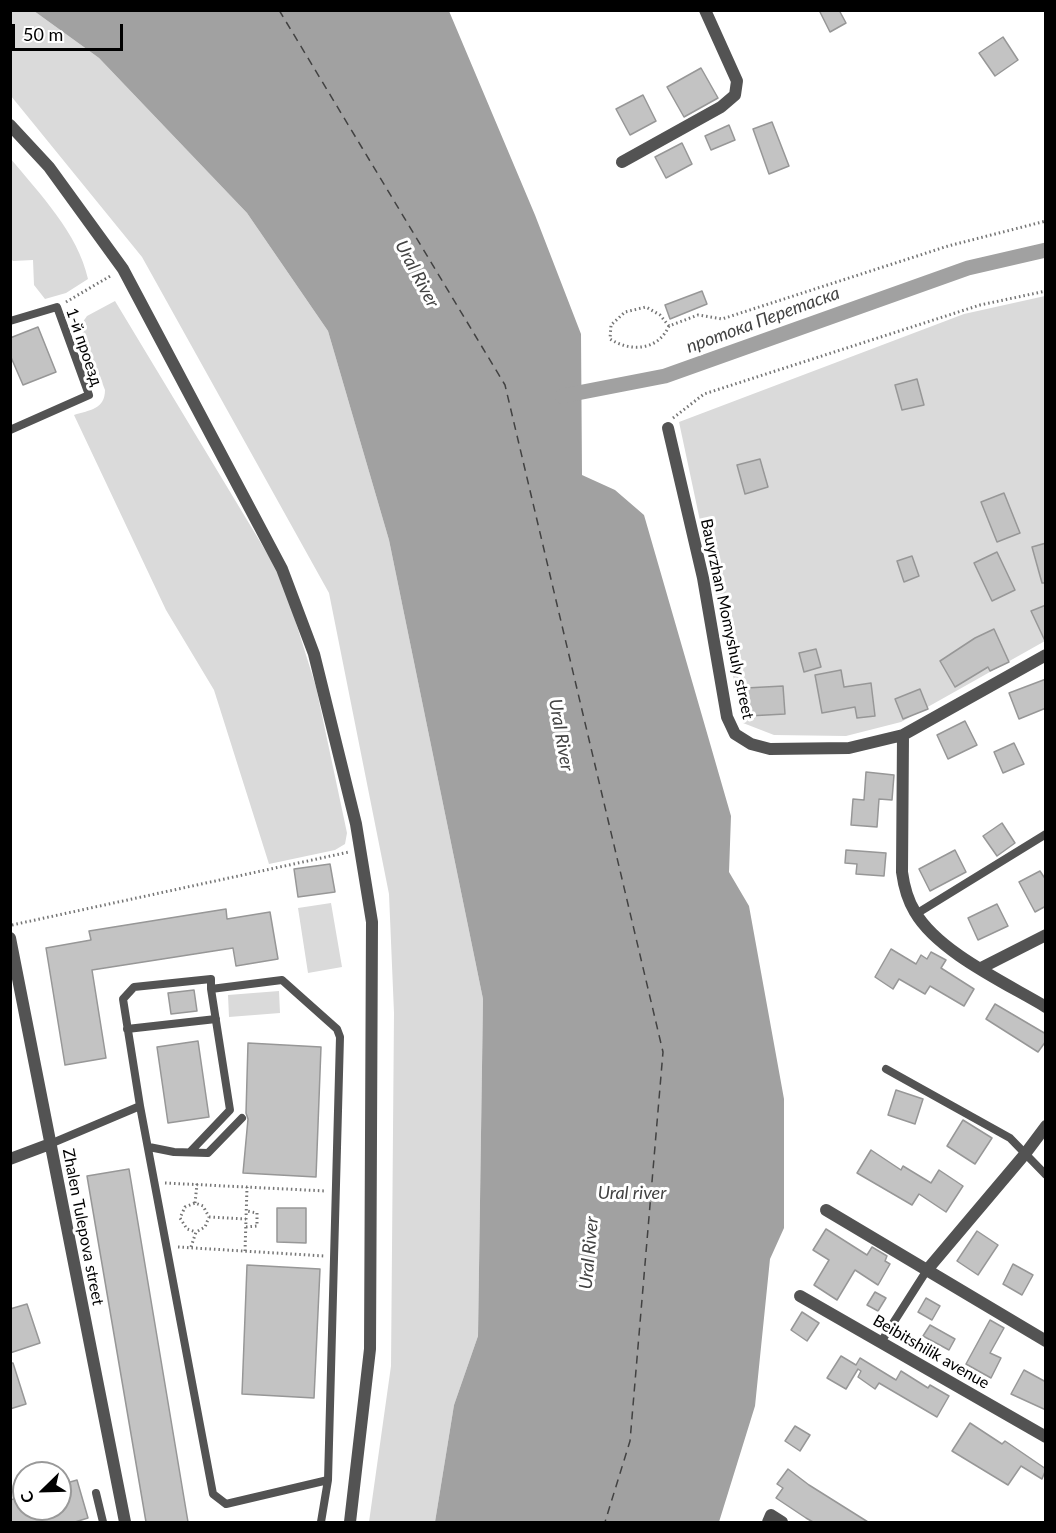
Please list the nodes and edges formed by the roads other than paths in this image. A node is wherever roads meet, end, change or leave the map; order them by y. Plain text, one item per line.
1 (705, 10) edge
2 (10, 125) edge
3 (622, 162) dead end
4 (10, 321) edge
5 (668, 428) road end
6 (10, 430) edge
7 (1046, 655) edge
8 (903, 735) junction
9 (1046, 834) edge
10 (916, 914) junction
11 (1046, 935) edge
12 (10, 938) edge
13 (981, 968) junction
14 (211, 989) junction
15 (1046, 1007) edge
16 (216, 1019) junction
17 (127, 1029) junction
18 (886, 1069) dead end
19 (140, 1106) junction
20 (242, 1119) dead end
21 (1046, 1125) edge
22 (50, 1144) junction
23 (148, 1147) junction
24 (190, 1152) junction
25 (1025, 1154) junction
26 (10, 1159) edge
27 (1046, 1175) edge
28 (826, 1210) dead end
29 (927, 1270) junction
30 (800, 1296) dead end
31 (1046, 1341) edge
32 (881, 1342) junction
33 (1046, 1437) edge
34 (328, 1480) junction
35 (96, 1493) dead end
36 (103, 1522) edge
37 (125, 1522) edge
38 (321, 1522) edge
39 (350, 1522) edge
40 (768, 1522) edge
41 (782, 1522) edge

1 - 3 street
2 - 39 street
4 - 6 lane, 1-й проезд
5 - 8 street, Bauyrzhan Momyshuly street
7 - 8 street, Bauyrzhan Momyshuly street
8 - 10 street
9 - 10 lane
10 - 13 street
11 - 13 street
12 - 22 street, Zhalen Tulepova street
13 - 15 street
14 - 16 lane
14 - 17 lane
14 - 34 lane
16 - 17 lane
16 - 24 lane
17 - 19 lane
18 - 25 lane
19 - 22 lane
19 - 23 lane
20 - 24 lane
21 - 25 street
22 - 26 street
22 - 37 street, Zhalen Tulepova street
23 - 24 lane
23 - 34 lane
25 - 27 lane
25 - 29 street
28 - 29 street
29 - 31 street
29 - 32 lane
30 - 32 street, Beibitshilik avenue
32 - 33 street, Beibitshilik avenue
34 - 38 lane
35 - 36 lane
40 - 41 street

